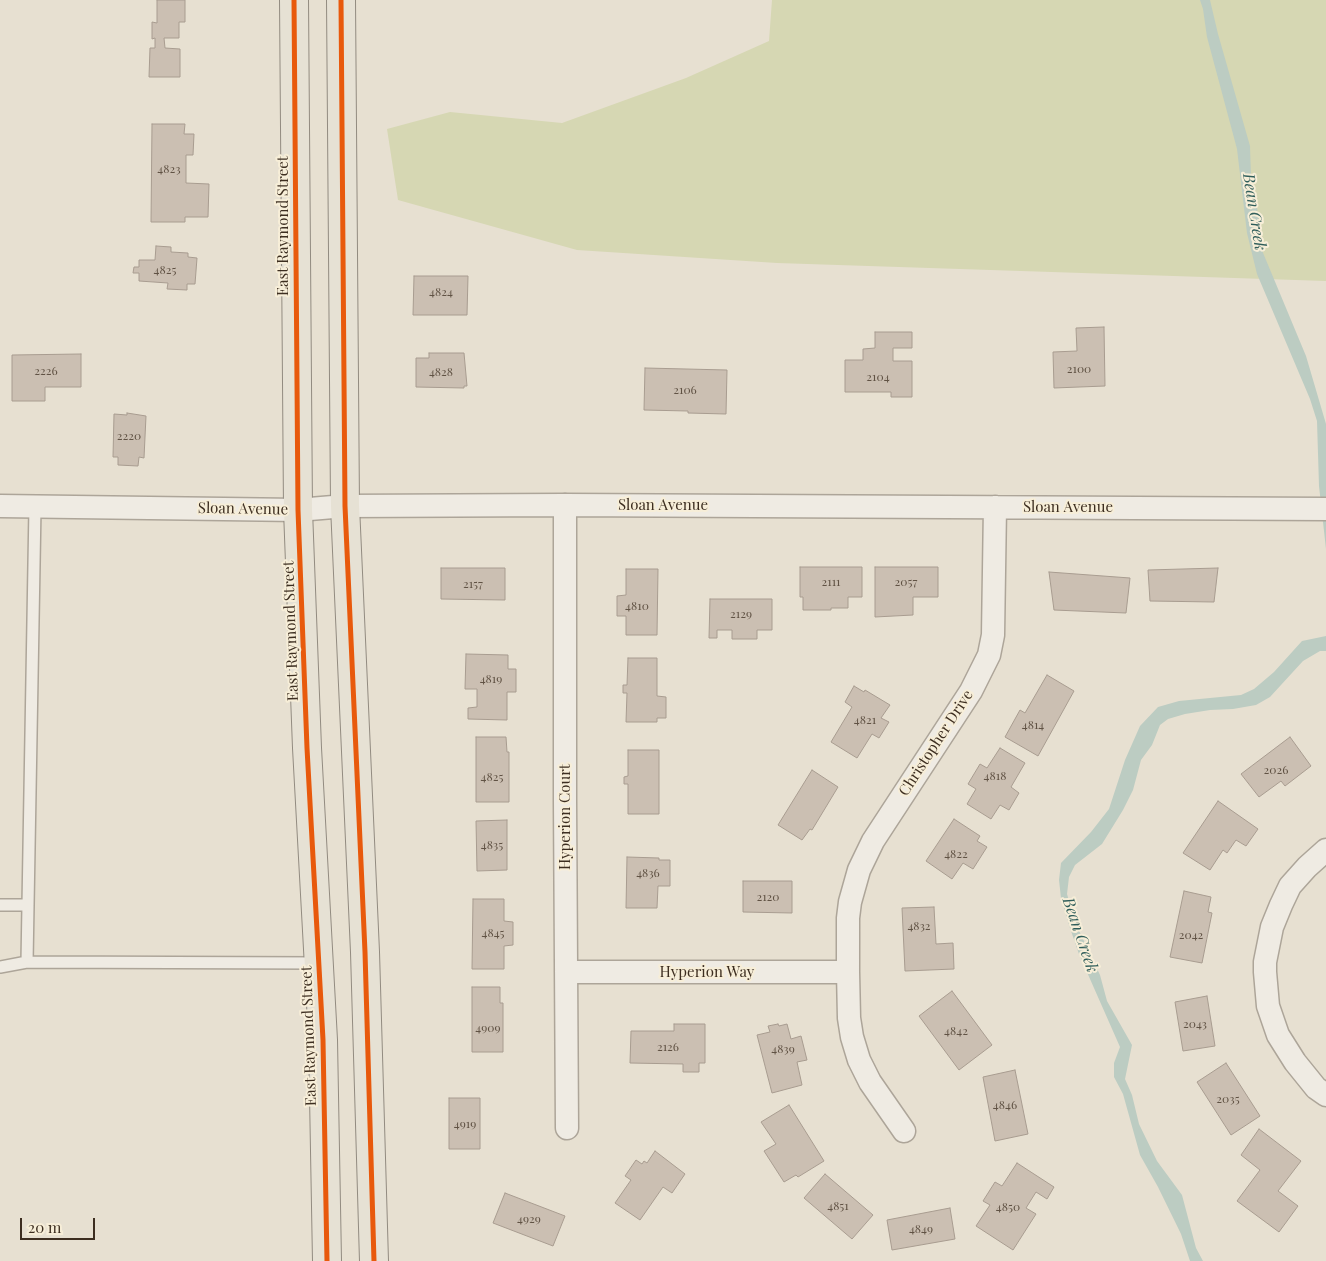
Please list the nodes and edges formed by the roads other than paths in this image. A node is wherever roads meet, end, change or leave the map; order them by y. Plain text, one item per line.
1 (294, 0) edge
2 (341, 0) edge
3 (565, 505) junction
4 (0, 506) edge
5 (345, 506) junction
6 (35, 507) junction
7 (995, 507) junction
8 (1326, 509) edge
9 (298, 510) junction
10 (1326, 850) edge
11 (0, 905) edge
12 (28, 905) junction
13 (26, 962) junction
14 (318, 963) junction
15 (0, 967) edge
16 (566, 972) junction
17 (848, 972) junction
18 (1326, 1095) edge
19 (567, 1128) dead end
20 (904, 1131) dead end
21 (327, 1261) edge
22 (374, 1261) edge

1 - 9 main road, East Raymond Street
2 - 5 main road
3 - 5 street, Sloan Avenue
3 - 7 street, Sloan Avenue
3 - 16 street, Hyperion Court
4 - 6 street, Sloan Avenue
5 - 9 street, Sloan Avenue
5 - 22 main road
6 - 9 street, Sloan Avenue
6 - 12 lane
7 - 8 street, Sloan Avenue
7 - 17 street, Christopher Drive
9 - 14 main road, East Raymond Street
10 - 18 street
11 - 12 lane
12 - 13 lane
13 - 14 lane
13 - 15 lane
14 - 21 main road, East Raymond Street
16 - 17 street, Hyperion Way
16 - 19 street, Hyperion Court
17 - 20 street, Christopher Drive

